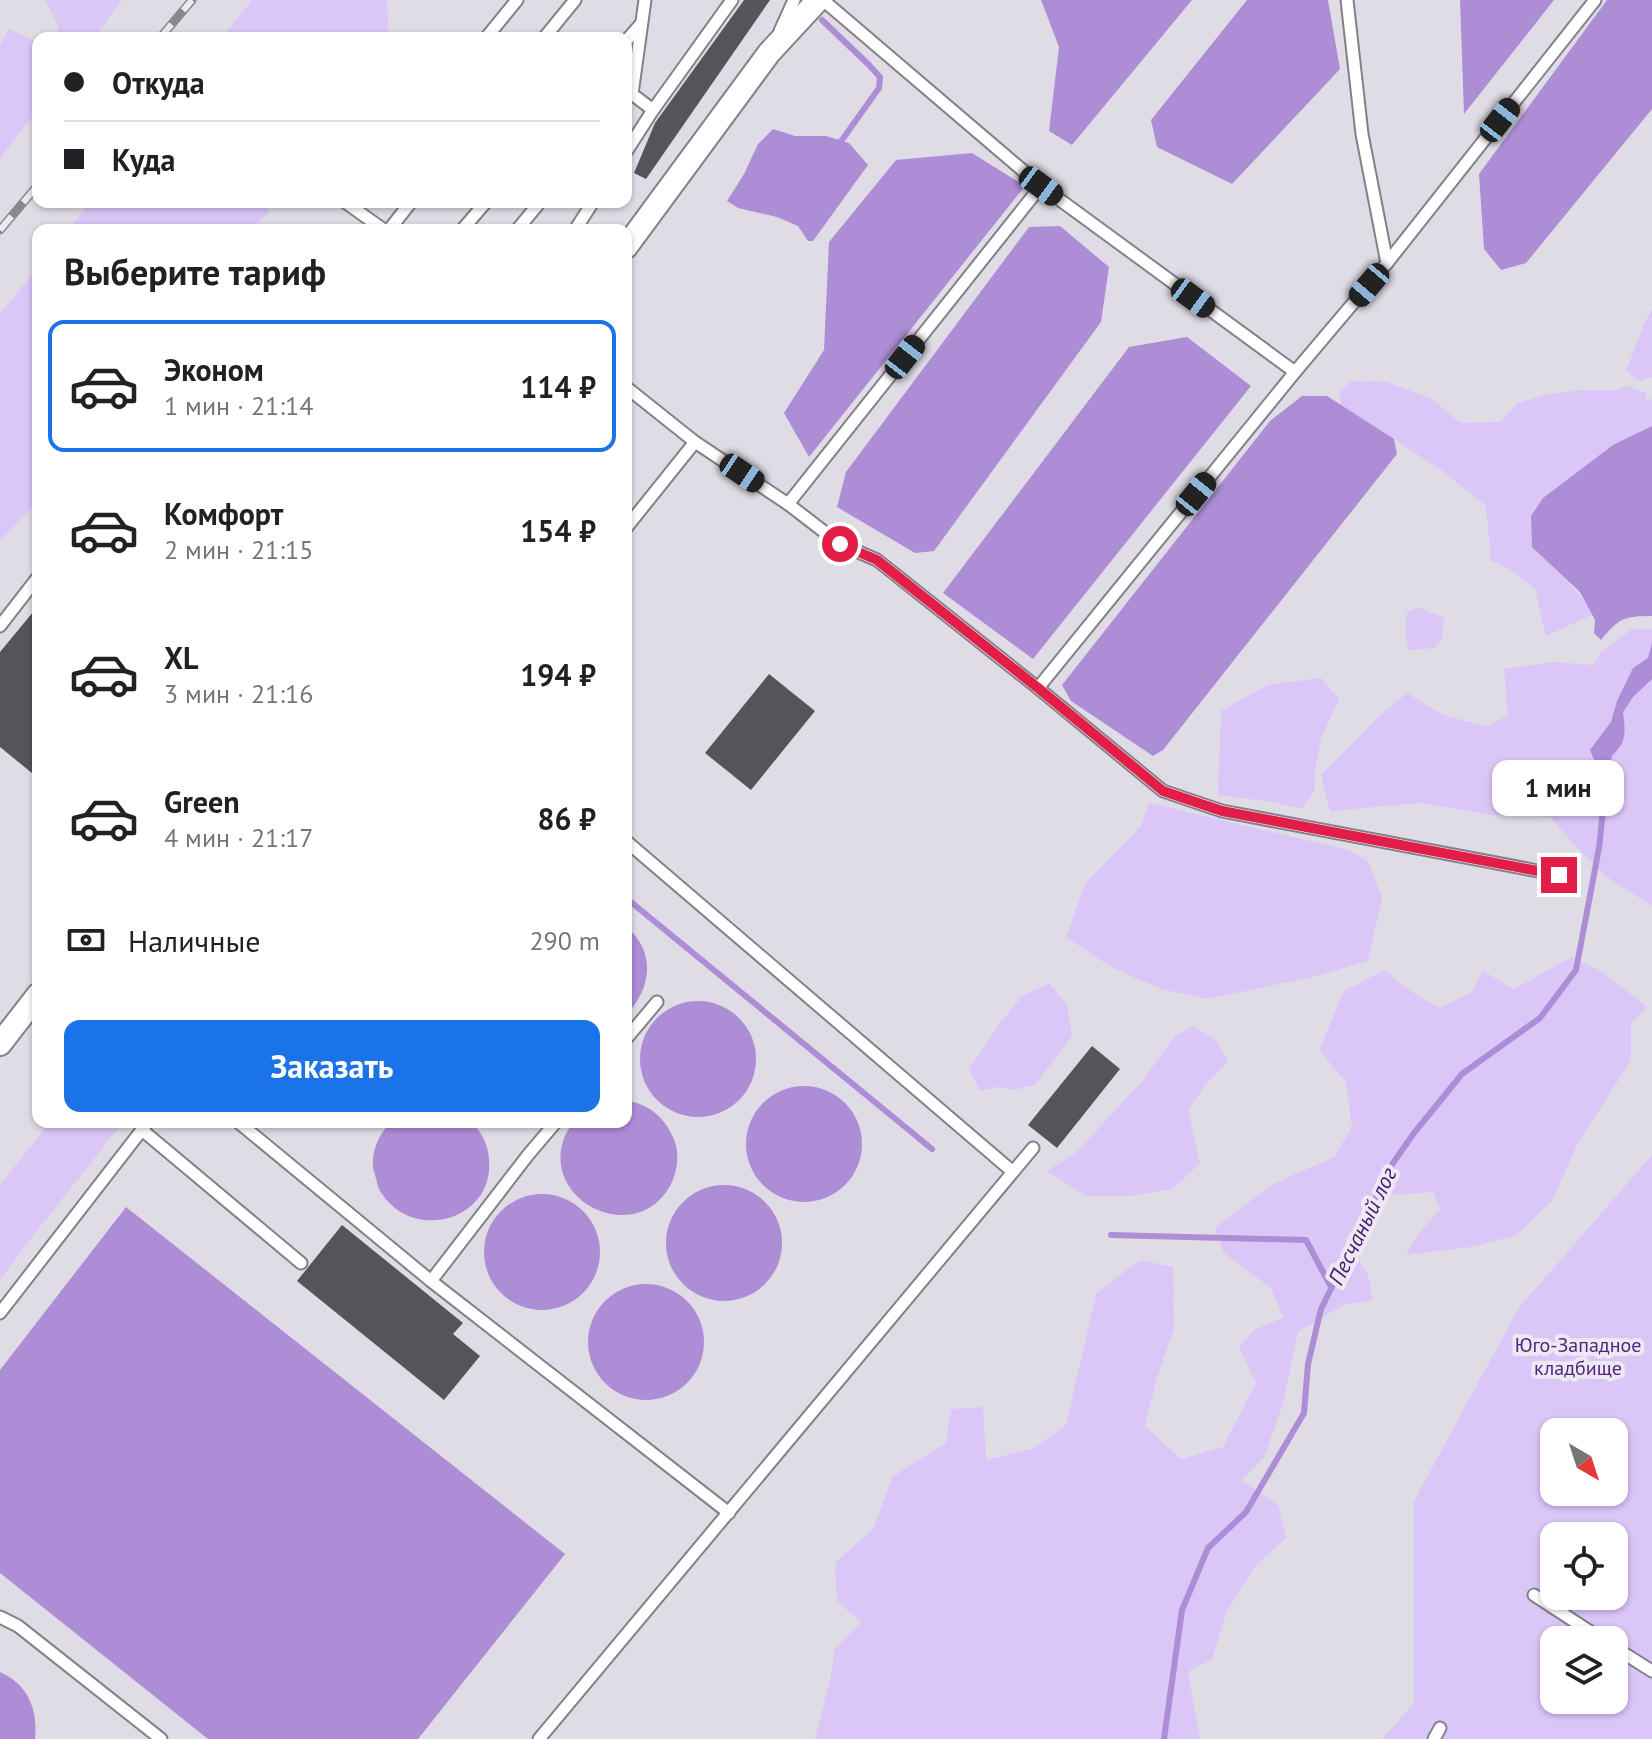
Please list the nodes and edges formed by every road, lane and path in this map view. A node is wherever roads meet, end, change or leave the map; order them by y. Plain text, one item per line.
1 (517, 0) edge
2 (575, 0) edge
3 (645, 0) edge
4 (732, 0) edge
5 (794, 0) edge
6 (821, 0) edge
7 (1347, 0) edge
8 (1595, 0) edge
9 (641, 23) junction
10 (491, 32) edge
11 (549, 32) edge
12 (632, 34) edge
13 (769, 53) junction
14 (632, 78) edge
15 (632, 99) edge
16 (653, 110) junction
17 (632, 143) edge
18 (1041, 186) junction
19 (355, 208) edge
20 (406, 208) edge
21 (481, 208) edge
22 (535, 208) edge
23 (378, 224) edge
24 (392, 224) edge
25 (467, 224) edge
26 (522, 224) edge
27 (632, 239) edge
28 (1387, 263) junction
29 (1295, 372) junction
30 (632, 392) edge
31 (695, 442) junction
32 (788, 504) junction
33 (632, 521) edge
34 (32, 585) edge
35 (0, 626) edge
36 (1038, 688) junction
37 (632, 846) edge
38 (1559, 875) dead end
39 (657, 1002) dead end
40 (32, 1003) edge
41 (632, 1032) edge
42 (0, 1044) edge
43 (143, 1128) edge
44 (147, 1128) edge
45 (245, 1128) edge
46 (551, 1128) edge
47 (1033, 1148) dead end
48 (1013, 1172) junction
49 (301, 1263) dead end
50 (431, 1281) junction
51 (0, 1313) edge
52 (729, 1513) junction
53 (1534, 1595) dead end
54 (0, 1617) edge
55 (1582, 1626) edge
56 (1628, 1656) edge
57 (1652, 1671) edge
58 (161, 1739) edge
59 (539, 1739) edge

1 - 10 lane
2 - 11 lane
3 - 9 lane
4 - 16 lane
5 - 13 lane
6 - 13 street
6 - 18 lane
7 - 28 lane
8 - 28 lane
9 - 12 lane
9 - 14 lane
13 - 27 street
15 - 16 lane
16 - 17 lane
18 - 29 lane
18 - 32 lane
19 - 23 lane
20 - 24 lane
21 - 25 lane
22 - 26 lane
28 - 29 lane
29 - 36 lane
30 - 31 lane
31 - 32 lane
31 - 33 lane
32 - 36 lane
34 - 35 lane
36 - 38 lane
37 - 48 lane
39 - 41 lane
40 - 42 street
43 - 51 lane
44 - 49 lane
45 - 50 lane
46 - 50 lane
47 - 48 lane
48 - 52 lane
50 - 52 lane
52 - 59 lane
53 - 55 lane
54 - 58 lane
56 - 57 lane

